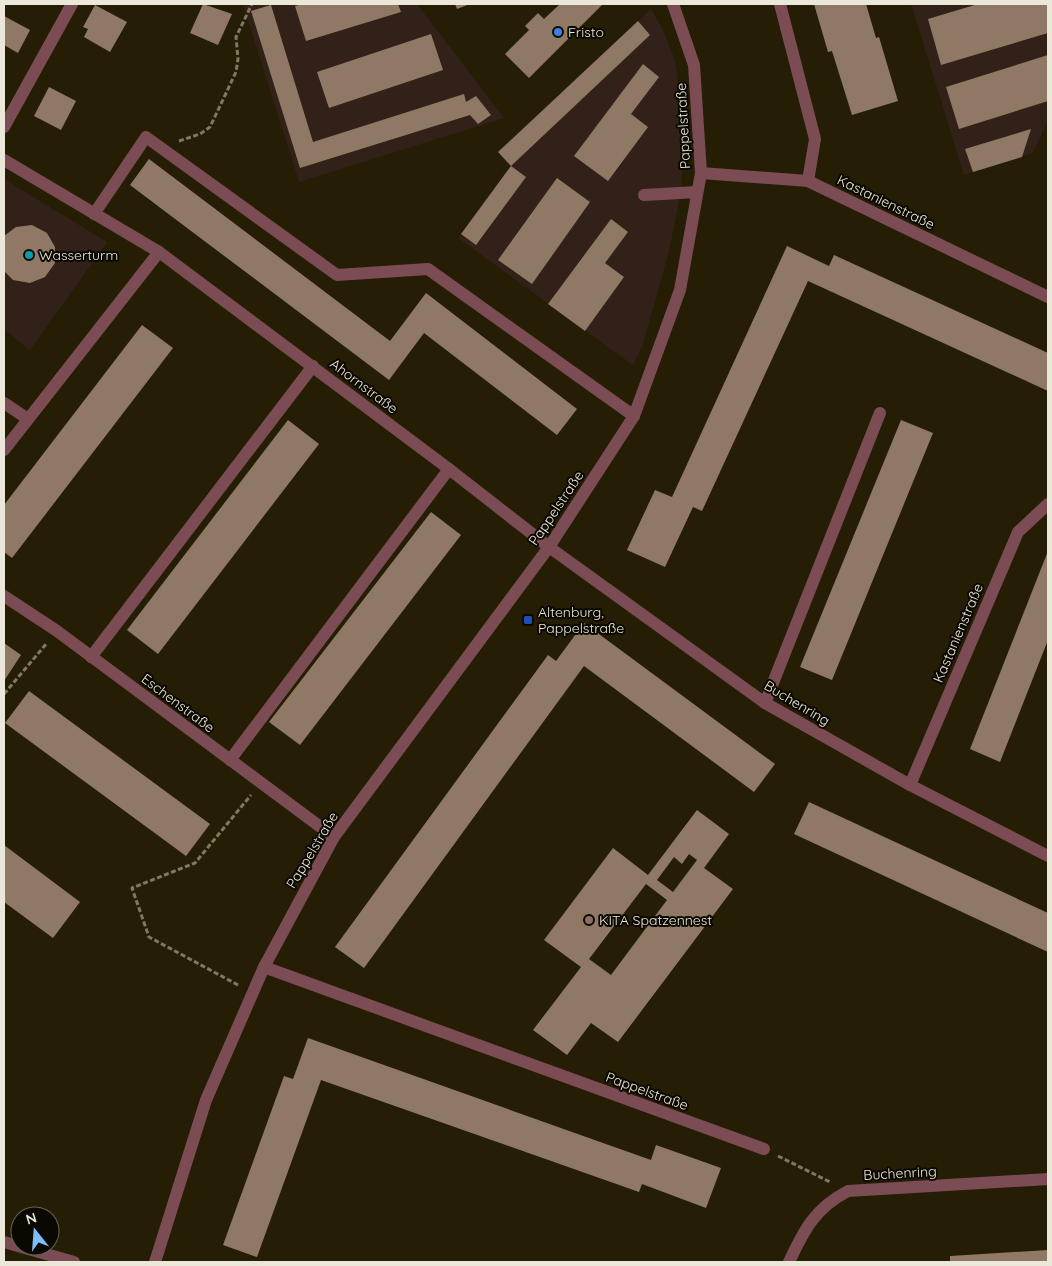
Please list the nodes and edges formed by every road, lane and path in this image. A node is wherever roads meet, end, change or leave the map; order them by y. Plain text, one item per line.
1 (72, 4) edge
2 (252, 4) edge
3 (673, 4) edge
4 (780, 4) edge
5 (4, 127) edge
6 (161, 147) junction
7 (4, 160) edge
8 (701, 173) junction
9 (808, 181) junction
10 (697, 192) junction
11 (644, 195) dead end
12 (94, 214) junction
13 (158, 252) junction
14 (1048, 297) edge
15 (313, 366) junction
16 (4, 404) edge
17 (880, 413) dead end
18 (634, 416) junction
19 (28, 419) junction
20 (4, 450) edge
21 (449, 469) junction
22 (1048, 504) edge
23 (548, 547) junction
24 (4, 596) edge
25 (57, 631) junction
26 (91, 657) junction
27 (4, 694) edge
28 (765, 703) junction
29 (230, 760) junction
30 (261, 783) junction
31 (910, 785) junction
32 (334, 837) junction
33 (1048, 856) edge
34 (264, 967) junction
35 (254, 994) junction
36 (764, 1149) joint
37 (1048, 1179) edge
38 (848, 1191) junction
39 (4, 1242) edge
40 (74, 1262) edge
41 (155, 1262) edge
42 (789, 1262) edge

1 - 5 street
2 - 6 path
3 - 8 street, Pappelstraße
4 - 9 street
6 - 12 street
6 - 18 street
7 - 12 street, Ahornstraße
8 - 9 street, Kastanienstraße
8 - 10 street, Pappelstraße
9 - 14 street, Kastanienstraße
10 - 11 street
10 - 18 street, Pappelstraße
12 - 13 street, Ahornstraße
13 - 15 street, Ahornstraße
13 - 19 street
15 - 21 street, Ahornstraße
15 - 26 street
16 - 19 street
17 - 28 street
18 - 23 street, Pappelstraße
19 - 20 street
21 - 23 street, Ahornstraße
21 - 29 street
22 - 31 street, Kastanienstraße
23 - 28 street, Buchenring
23 - 32 street, Pappelstraße
24 - 25 street, Eschenstraße
25 - 26 street, Eschenstraße
25 - 27 path
26 - 29 street, Eschenstraße
28 - 31 street, Buchenring
29 - 30 street, Eschenstraße
30 - 32 street, Eschenstraße
30 - 35 path
31 - 33 street, Buchenring
32 - 34 street, Pappelstraße
34 - 35 street, Pappelstraße
34 - 36 street, Pappelstraße
35 - 41 street, Pappelstraße
36 - 38 path
37 - 38 street, Buchenring
38 - 42 street, Buchenring
39 - 40 street

